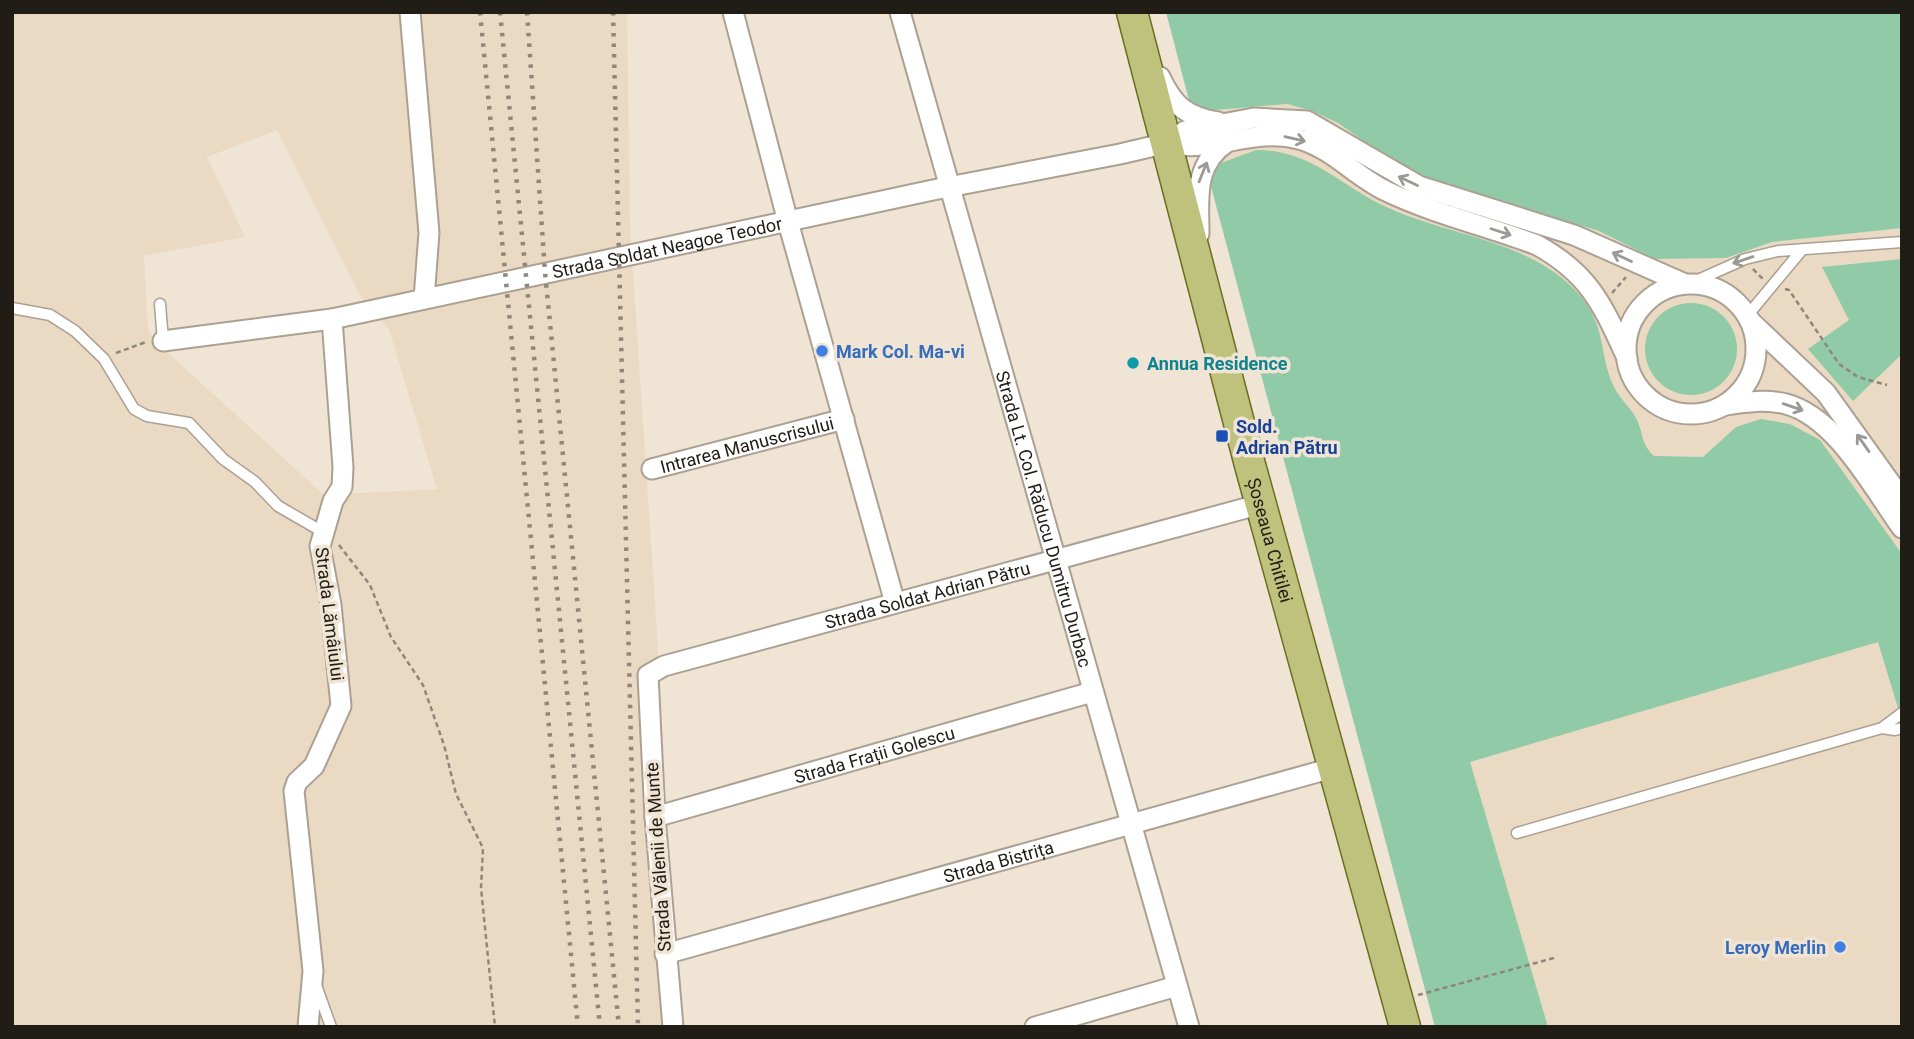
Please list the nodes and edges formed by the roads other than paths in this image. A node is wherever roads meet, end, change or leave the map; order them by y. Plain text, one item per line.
1 (410, 12) edge
2 (733, 12) edge
3 (900, 12) edge
4 (1132, 12) edge
5 (1225, 132) junction
6 (1167, 143) junction
7 (948, 187) junction
8 (788, 222) junction
9 (1902, 242) edge
10 (1801, 251) junction
11 (1199, 261) junction
12 (1687, 284) junction
13 (424, 299) junction
14 (160, 304) dead end
15 (12, 308) edge
16 (1748, 318) junction
17 (332, 319) junction
18 (163, 341) joint
19 (1627, 358) junction
20 (1726, 405) junction
21 (844, 419) junction
22 (652, 469) dead end
23 (1902, 499) edge
24 (1261, 504) junction
25 (1902, 528) edge
26 (323, 532) junction
27 (1055, 559) junction
28 (895, 603) junction
29 (646, 686) joint
30 (1092, 692) junction
31 (1902, 713) edge
32 (1882, 728) junction
33 (1902, 728) edge
34 (1332, 768) junction
35 (656, 817) junction
36 (1130, 825) junction
37 (1517, 832) dead end
38 (665, 954) junction
39 (313, 971) junction
40 (1177, 986) junction
41 (1402, 1014) edge
42 (308, 1027) edge
43 (331, 1027) edge
44 (673, 1027) edge
45 (1035, 1027) edge
46 (1189, 1027) edge

1 - 13 street
2 - 8 street
3 - 7 street, Strada Lt. Col. Răducu Dumitru Durbac
4 - 5 street
4 - 6 main road, Șoseaua Chitilei
5 - 6 street, Strada Soldat Neagoe Teodor
11 -> 5 street
12 -> 5 street
5 -> 19 street
6 - 7 street, Strada Soldat Neagoe Teodor
6 - 11 main road, Șoseaua Chitilei
7 - 8 street, Strada Soldat Neagoe Teodor
7 - 27 street, Strada Lt. Col. Răducu Dumitru Durbac
8 - 13 street, Strada Soldat Neagoe Teodor
8 - 21 street
9 - 10 lane
10 -> 12 lane
10 - 16 lane
11 - 24 main road, Șoseaua Chitilei
12 - 16 street
12 - 19 street
13 - 17 street, Strada Soldat Neagoe Teodor
14 - 18 lane
15 - 26 lane
16 - 20 street
23 -> 16 street
17 - 18 street, Strada Soldat Neagoe Teodor
17 - 26 street, Strada Lămâiului
19 - 20 street
20 -> 25 street
21 - 22 street, Intrarea Manuscrisului
21 - 28 street
24 - 27 street, Strada Soldat Adrian Pătru
24 - 34 main road, Șoseaua Chitilei
26 - 39 street, Strada Lămâiului
27 - 28 street, Strada Soldat Adrian Pătru
27 - 30 street, Strada Lt. Col. Răducu Dumitru Durbac
28 - 29 street, Strada Soldat Adrian Pătru
29 - 35 street, Strada Vălenii de Munte
30 - 35 street, Strada Frații Golescu
30 - 36 street, Strada Lt. Col. Răducu Dumitru Durbac
31 - 32 lane
32 - 33 lane
32 - 37 lane
34 - 36 street, Strada Bistrița
34 - 41 main road, Șoseaua Chitilei
35 - 38 street, Strada Vălenii de Munte
36 - 38 street, Strada Bistrița
36 - 40 street, Strada Lt. Col. Răducu Dumitru Durbac
38 - 44 street, Strada Vălenii de Munte
39 - 42 street, Strada Lămâiului
39 - 43 lane
40 - 45 street
40 - 46 street, Strada Lt. Col. Răducu Dumitru Durbac

